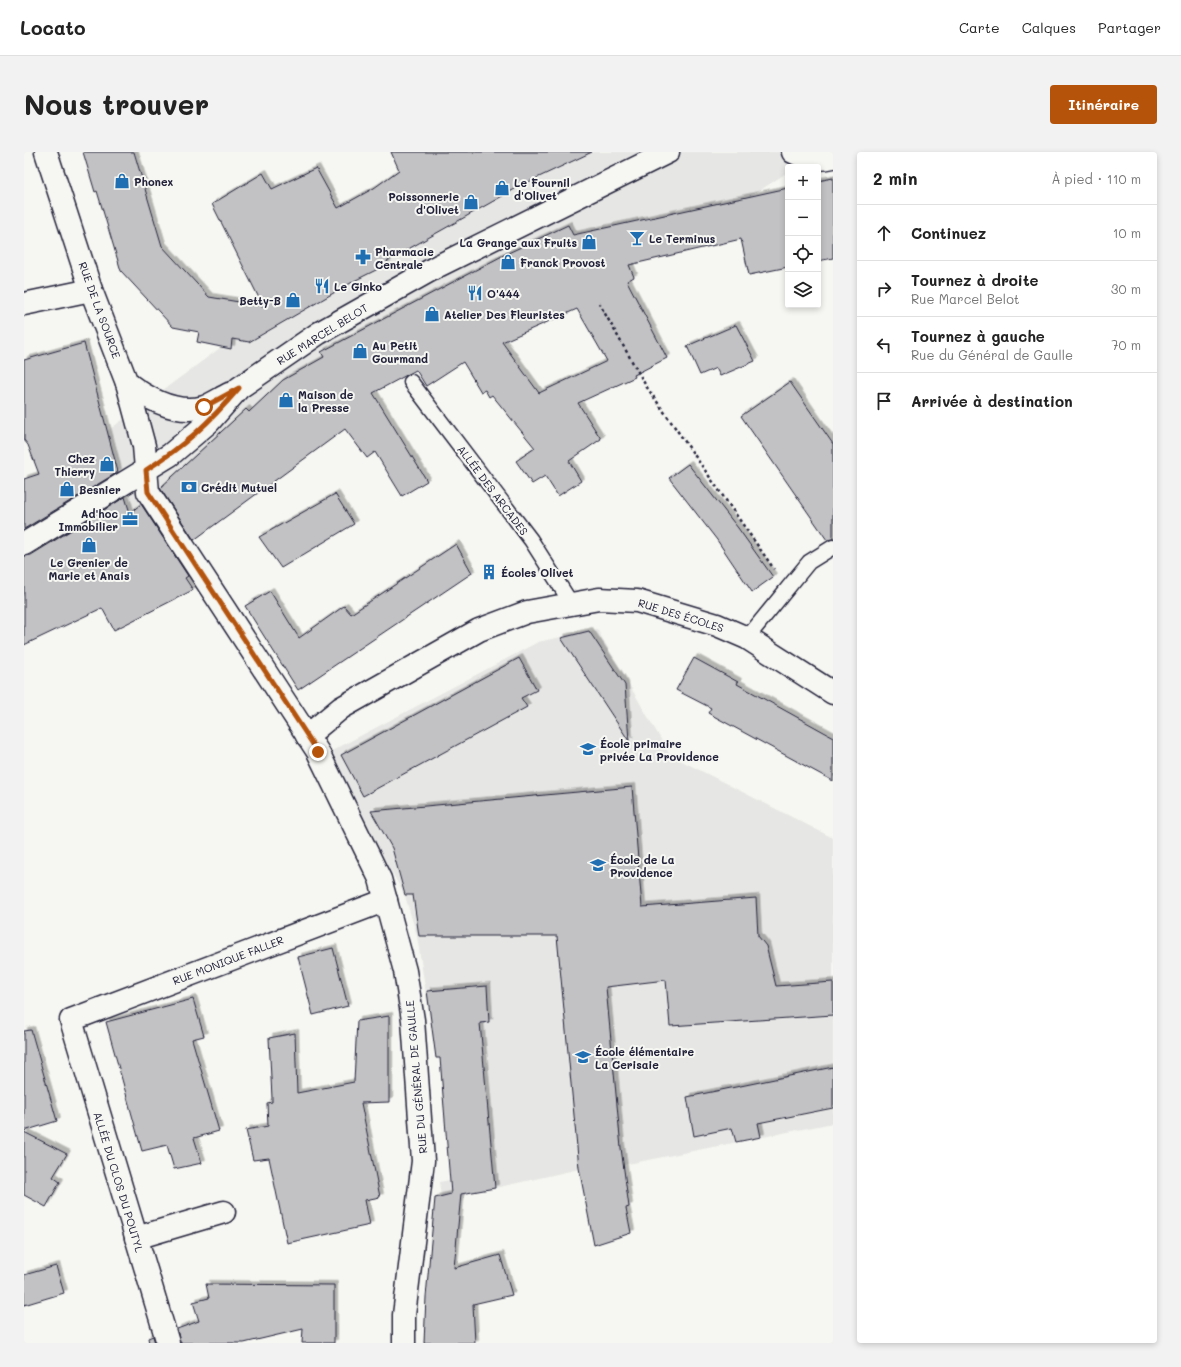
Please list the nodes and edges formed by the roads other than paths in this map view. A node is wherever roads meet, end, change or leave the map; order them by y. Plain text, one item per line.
1 (46, 152) edge
2 (668, 152) edge
3 (793, 152) edge
4 (833, 157) edge
5 (91, 290) junction
6 (24, 304) edge
7 (411, 382) dead end
8 (127, 383) junction
9 (239, 388) junction
10 (146, 470) junction
11 (24, 544) edge
12 (833, 547) edge
13 (571, 603) junction
14 (746, 638) junction
15 (833, 693) edge
16 (307, 736) junction
17 (386, 900) junction
18 (71, 1020) joint
19 (224, 1212) dead end
20 (136, 1238) junction
21 (168, 1343) edge
22 (404, 1343) edge

1 - 5 street, RUE DE LA SOURCE
2 - 9 street, RUE MARCEL BELOT
3 - 4 street
5 - 6 street
5 - 8 street, RUE DE LA SOURCE
7 - 13 lane, ALLÉE DES ARCADES
8 - 9 street
8 - 10 street, RUE DE LA SOURCE
9 - 10 street, RUE MARCEL BELOT
10 - 11 street, RUE MARCEL BELOT
10 - 16 street, RUE DU GÉNÉRAL DE GAULLE
12 - 14 lane
13 - 14 street, RUE DES ÉCOLES
13 - 16 street, RUE DES ÉCOLES
14 - 15 street, RUE DES ÉCOLES
16 - 17 street, RUE DU GÉNÉRAL DE GAULLE
17 - 18 street, RUE MONIQUE FALLER
17 - 22 street, RUE DU GÉNÉRAL DE GAULLE
18 - 20 street, ALLÉE DU CLOS DU POUTYL
19 - 20 street
20 - 21 street, ALLÉE DU CLOS DU POUTYL

